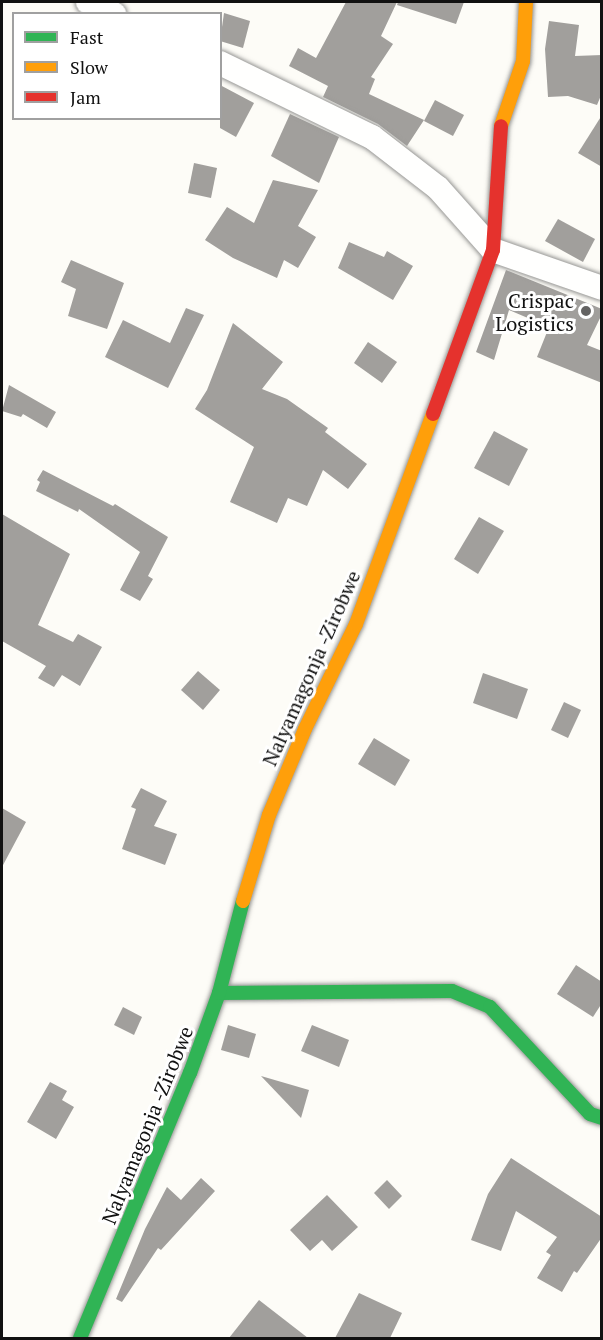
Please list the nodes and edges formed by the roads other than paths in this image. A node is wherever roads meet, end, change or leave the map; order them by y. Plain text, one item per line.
1 (88, 2) edge
2 (526, 2) edge
3 (110, 12) edge
4 (222, 64) edge
5 (493, 250) junction
6 (602, 288) edge
7 (219, 993) junction
8 (602, 1118) edge
9 (80, 1338) edge

1 - 3 street
2 - 5 street, Nalyamagonja -Zirobwe
4 - 5 street
5 - 6 street
5 - 7 street, Nalyamagonja -Zirobwe
7 - 8 street
7 - 9 street, Nalyamagonja -Zirobwe

